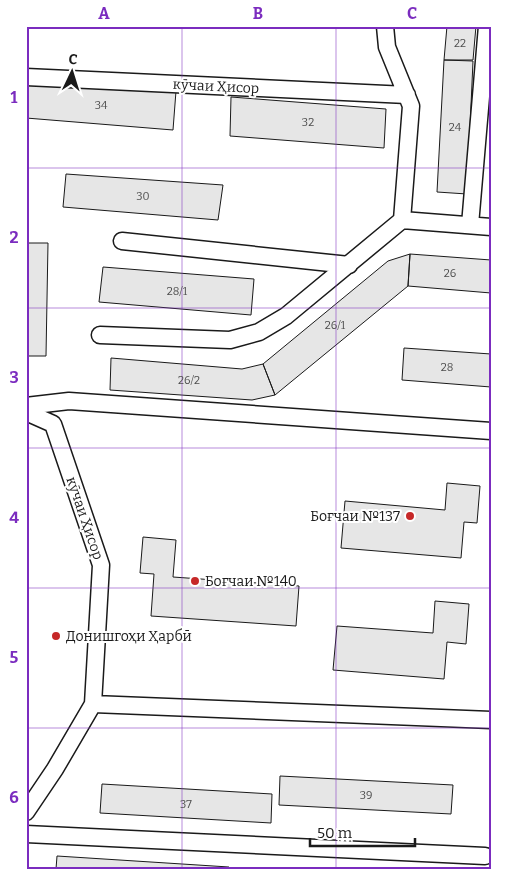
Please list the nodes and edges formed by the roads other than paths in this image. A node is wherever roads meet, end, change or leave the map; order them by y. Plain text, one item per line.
1 (384, 26) edge
2 (487, 26) edge
3 (26, 78) edge
4 (407, 95) junction
5 (402, 220) junction
6 (470, 226) junction
7 (491, 227) edge
8 (122, 241) dead end
9 (349, 265) junction
10 (100, 335) dead end
11 (26, 406) edge
12 (26, 412) edge
13 (491, 431) edge
14 (93, 704) junction
15 (491, 720) edge
16 (26, 812) edge
17 (26, 834) edge
18 (488, 854) edge
19 (471, 869) edge

1 - 4 street
2 - 6 street
3 - 4 street, кӯчаи Ҳисор
4 - 5 street
5 - 6 street
5 - 9 street
6 - 7 street
8 - 9 street
9 - 10 street
11 - 13 street
12 - 14 street, кӯчаи Ҳисор
14 - 15 street
14 - 16 street
17 - 18 street
18 - 19 street

